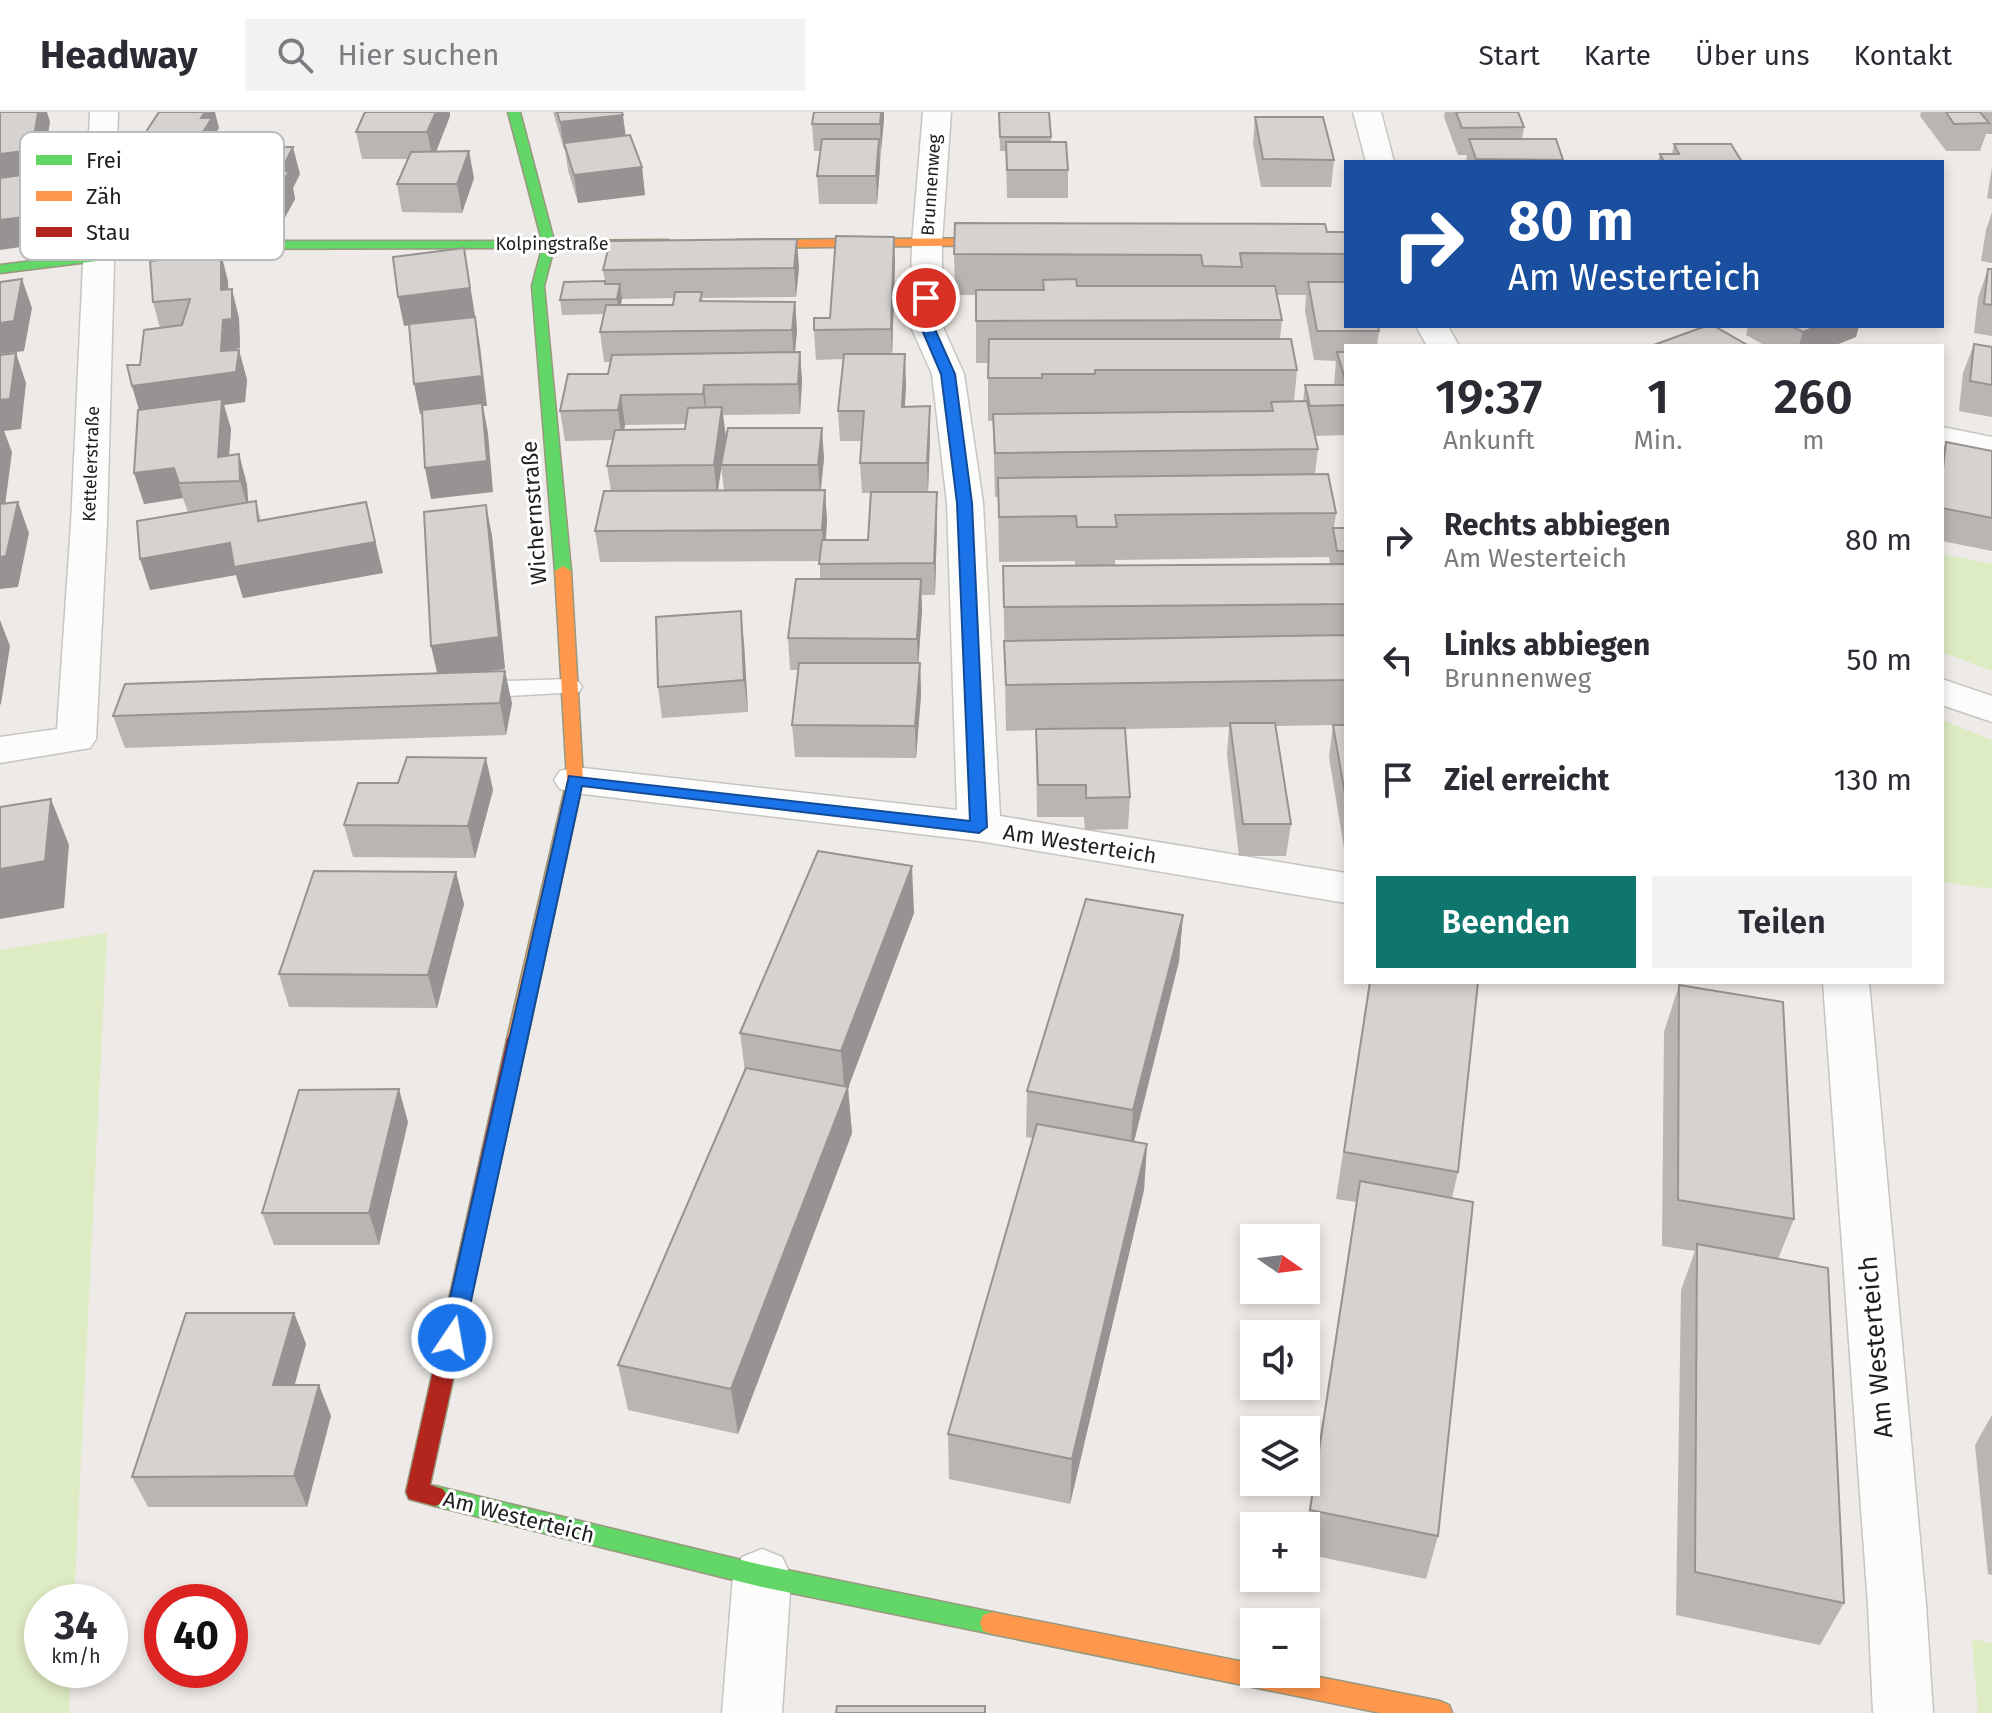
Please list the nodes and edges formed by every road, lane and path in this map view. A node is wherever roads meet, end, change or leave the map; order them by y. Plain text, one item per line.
1 (104, 112) edge
2 (514, 112) edge
3 (937, 112) edge
4 (1367, 112) edge
5 (103, 132) edge
6 (1379, 160) edge
7 (1036, 242) edge
8 (927, 243) junction
9 (549, 244) junction
10 (691, 244) edge
11 (722, 244) edge
12 (284, 245) edge
13 (73, 260) edge
14 (97, 260) edge
15 (0, 269) edge
16 (1944, 437) edge
17 (1992, 447) edge
18 (570, 687) junction
19 (445, 691) edge
20 (1944, 692) edge
21 (1992, 710) edge
22 (0, 750) edge
23 (575, 780) junction
24 (979, 827) junction
25 (1344, 888) edge
26 (1846, 984) edge
27 (762, 1576) junction
28 (752, 1713) edge
29 (1440, 1713) edge
30 (1903, 1713) edge

1 - 5 street, Kettelerstraße
2 - 9 street
3 - 8 street, Brunnenweg
4 - 6 street
7 - 8 street
8 - 11 street
8 - 24 street, Brunnenweg
9 - 10 street, Kolpingstraße
9 - 12 street, Kolpingstraße
9 - 18 street, Wichernstraße
13 - 15 street, Kolpingstraße
14 - 22 street, Kettelerstraße
16 - 17 street
18 - 19 lane
18 - 23 street, Wichernstraße
20 - 21 street
23 - 24 street, Am Westerteich
23 - 27 street, Am Westerteich
24 - 25 street, Am Westerteich
26 - 30 street, Am Westerteich
27 - 28 street
27 - 29 street, Am Westerteich

